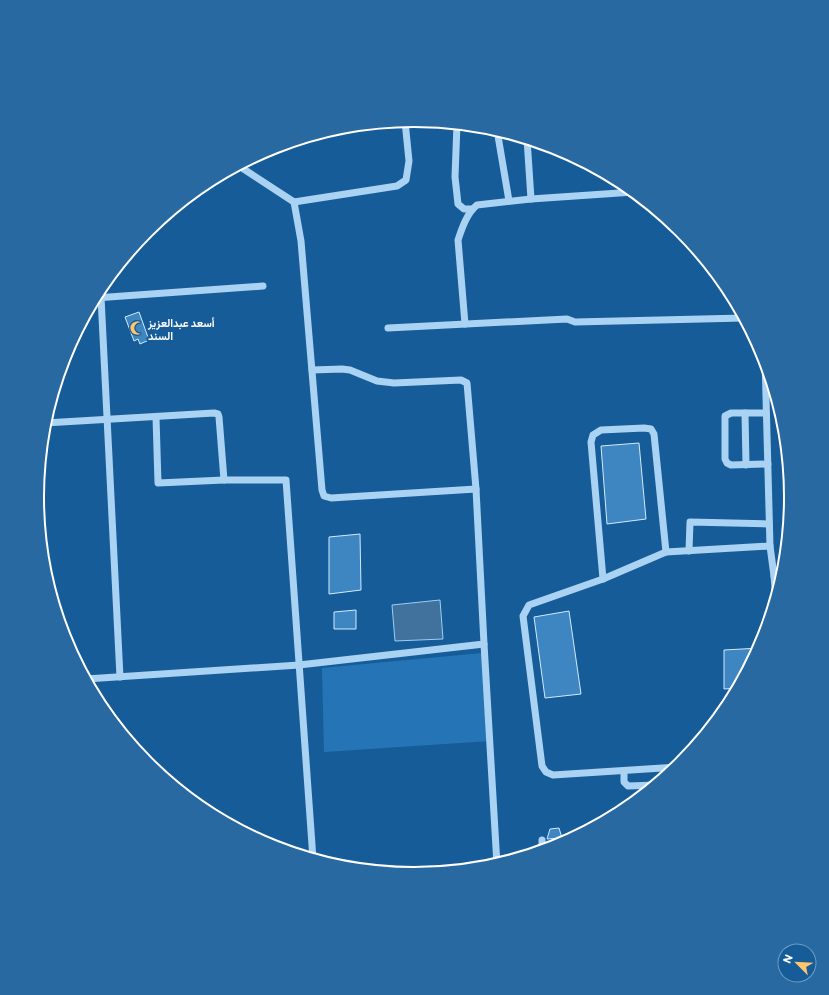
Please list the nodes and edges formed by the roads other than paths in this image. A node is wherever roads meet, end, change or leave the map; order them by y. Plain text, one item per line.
1 (406, 127) edge
2 (457, 129) edge
3 (498, 137) edge
4 (527, 145) edge
5 (244, 169) edge
6 (625, 193) edge
7 (531, 199) junction
8 (509, 201) junction
9 (294, 202) junction
10 (472, 209) junction
11 (263, 286) dead end
12 (103, 297) edge
13 (99, 304) edge
14 (738, 318) edge
15 (465, 324) junction
16 (388, 328) dead end
17 (312, 370) junction
18 (766, 381) edge
19 (745, 413) junction
20 (766, 413) junction
21 (156, 417) junction
22 (107, 420) junction
23 (52, 423) edge
24 (768, 464) junction
25 (746, 465) junction
26 (224, 480) junction
27 (476, 489) junction
28 (769, 524) junction
29 (770, 546) junction
30 (689, 551) junction
31 (666, 552) junction
32 (774, 576) joint
33 (603, 579) junction
34 (775, 583) edge
35 (484, 644) junction
36 (299, 665) junction
37 (120, 677) junction
38 (92, 679) edge
39 (667, 768) edge
40 (624, 771) junction
41 (647, 785) edge
42 (542, 840) dead end
43 (542, 845) edge
44 (313, 853) edge
45 (497, 858) edge

1 - 9 lane
2 - 10 lane
3 - 8 lane
4 - 7 lane
5 - 9 lane
6 - 7 lane
7 - 8 lane
8 - 10 lane
9 - 17 lane
10 - 15 lane
11 - 12 lane
13 - 22 lane
14 - 15 lane
15 - 16 lane
17 - 27 lane
17 - 27 lane
18 - 20 lane
19 - 20 lane
19 - 25 lane
19 - 25 lane
20 - 24 lane
21 - 22 lane
21 - 26 lane
21 - 26 lane
22 - 23 lane
22 - 37 lane
24 - 25 lane
24 - 28 lane
26 - 36 lane
27 - 35 lane
28 - 29 lane
28 - 30 lane
29 - 30 lane
29 - 32 lane
30 - 31 lane
31 - 33 lane
31 - 33 lane
32 - 34 lane
33 - 40 lane
35 - 36 lane
35 - 45 lane
36 - 37 lane
36 - 44 lane
37 - 38 lane
39 - 40 lane
40 - 41 lane
42 - 43 lane

